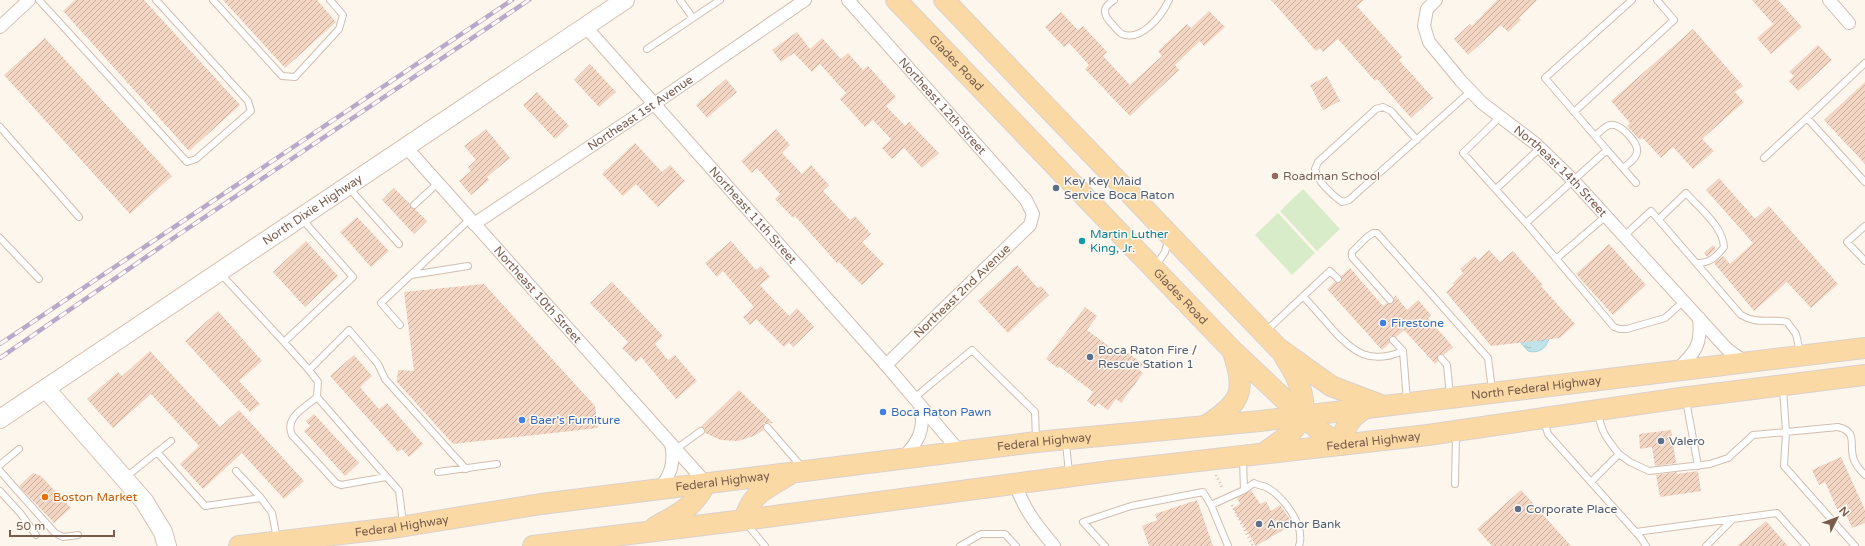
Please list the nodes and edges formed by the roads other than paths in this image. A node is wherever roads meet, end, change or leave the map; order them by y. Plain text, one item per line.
1 (28, 0) edge
2 (39, 0) edge
3 (156, 0) edge
4 (213, 0) edge
5 (330, 0) edge
6 (625, 0) edge
7 (680, 0) edge
8 (720, 0) edge
9 (805, 0) edge
10 (848, 0) edge
11 (896, 0) edge
12 (944, 0) edge
13 (1114, 0) edge
14 (1169, 0) edge
15 (1436, 0) edge
16 (1632, 0) edge
17 (1657, 0) edge
18 (1830, 0) edge
19 (693, 18) junction
20 (1849, 23) dead end
21 (585, 26) junction
22 (0, 27) edge
23 (647, 49) dead end
24 (1865, 63) edge
25 (1472, 91) junction
26 (654, 104) junction
27 (1574, 112) junction
28 (1500, 118) junction
29 (1807, 118) junction
30 (0, 127) edge
31 (1595, 136) junction
32 (1416, 140) junction
33 (406, 147) junction
34 (1540, 148) junction
35 (1606, 150) junction
36 (1764, 158) dead end
37 (1623, 168) junction
38 (1573, 180) junction
39 (1865, 182) edge
40 (438, 183) junction
41 (1636, 183) dead end
42 (347, 186) junction
43 (1496, 189) junction
44 (414, 205) dead end
45 (1033, 214) joint
46 (1606, 216) junction
47 (79, 217) dead end
48 (301, 217) junction
49 (1658, 218) junction
50 (472, 221) junction
51 (1526, 223) junction
52 (1865, 226) edge
53 (1169, 234) junction
54 (1624, 236) junction
55 (0, 238) edge
56 (399, 244) dead end
57 (1556, 259) junction
58 (1865, 261) edge
59 (1698, 263) junction
60 (468, 266) dead end
61 (1154, 268) junction
62 (219, 272) junction
63 (410, 275) junction
64 (39, 279) dead end
65 (1338, 279) dead end
66 (1303, 296) junction
67 (1390, 300) dead end
68 (1684, 301) junction
69 (1699, 318) junction
70 (400, 325) dead end
71 (1264, 333) junction
72 (1393, 340) dead end
73 (284, 342) junction
74 (1278, 348) junction
75 (1865, 348) edge
76 (1232, 350) junction
77 (1403, 351) junction
78 (1800, 356) junction
79 (1441, 358) dead end
80 (1745, 362) junction
81 (886, 365) junction
82 (1704, 366) junction
83 (309, 370) junction
84 (1676, 370) junction
85 (1865, 375) edge
86 (1783, 385) junction
87 (46, 389) junction
88 (1492, 393) junction
89 (317, 397) junction
90 (1450, 398) junction
91 (1683, 398) junction
92 (917, 402) junction
93 (1408, 404) junction
94 (1385, 407) junction
95 (1364, 409) junction
96 (1597, 410) junction
97 (1302, 416) junction
98 (1543, 418) junction
99 (0, 419) edge
100 (1207, 425) junction
101 (767, 428) dead end
102 (700, 431) dead end
103 (1456, 431) junction
104 (1786, 432) junction
105 (1065, 439) junction
106 (171, 441) dead end
107 (1036, 442) junction
108 (1341, 445) junction
109 (673, 446) junction
110 (20, 449) dead end
111 (157, 452) junction
112 (960, 452) junction
113 (1264, 453) junction
114 (1620, 454) junction
115 (1243, 456) junction
116 (901, 460) junction
117 (497, 464) dead end
118 (0, 465) edge
119 (1698, 466) junction
120 (466, 469) junction
121 (0, 471) edge
122 (236, 471) dead end
123 (438, 472) dead end
124 (800, 472) junction
125 (1865, 475) edge
126 (386, 476) junction
127 (1069, 476) junction
128 (125, 478) junction
129 (1591, 482) junction
130 (706, 483) junction
131 (1014, 484) junction
132 (1455, 484) dead end
133 (659, 489) junction
134 (1244, 490) junction
135 (0, 491) edge
136 (261, 498) junction
137 (1211, 505) junction
138 (744, 520) junction
139 (1732, 520) junction
140 (403, 526) junction
141 (647, 532) junction
142 (1636, 532) junction
143 (36, 535) dead end
144 (78, 535) dead end
145 (278, 541) junction
146 (167, 546) edge
147 (239, 546) edge
148 (532, 546) edge
149 (765, 546) edge
150 (960, 546) edge
151 (1016, 546) edge
152 (1054, 546) edge
153 (1105, 546) edge
154 (1228, 546) edge
155 (1299, 546) edge
156 (1646, 546) edge
157 (1706, 546) edge
158 (1806, 546) edge
159 (1855, 546) edge

1 - 22 street
2 - 3 lane
4 - 5 lane
6 - 21 main road, North Dixie Highway
7 - 19 lane
8 - 19 lane
9 - 26 street, Northeast 1st Avenue
10 - 45 street, Northeast 12th Street
11 - 61 main road, Glades Road
12 - 53 main road
13 - 14 lane
15 - 25 street, Northeast 14th Street
16 - 27 lane
17 - 27 lane
18 - 20 street
19 - 23 lane
21 - 26 street, Northeast 11th Street
21 - 33 main road, North Dixie Highway
24 - 29 lane
25 - 28 street, Northeast 14th Street
25 - 32 lane
26 - 50 street, Northeast 1st Avenue
26 - 81 street, Northeast 11th Street
27 - 31 lane
28 - 34 street, Northeast 14th Street
28 - 43 lane
29 - 36 lane
29 - 39 lane
30 - 47 lane
31 - 35 lane
31 - 37 lane
32 - 32 lane
33 - 40 street, Northeast 10th Street
33 - 42 main road, North Dixie Highway
34 - 38 street, Northeast 14th Street
34 - 43 lane
35 - 37 lane
35 - 38 lane
37 - 41 lane
38 - 46 street, Northeast 14th Street
38 - 51 lane
40 - 44 lane
40 - 50 street, Northeast 10th Street
42 - 48 main road, North Dixie Highway
42 - 56 lane
43 - 51 lane
45 - 81 street, Northeast 2nd Avenue
46 - 54 street, Northeast 14th Street
46 - 57 lane
48 - 62 main road, North Dixie Highway
48 - 73 lane
49 - 54 lane
49 - 59 lane
49 - 59 lane
50 - 63 lane
50 - 109 street, Northeast 10th Street
51 - 57 lane
52 - 58 lane
53 - 61 lane
53 - 71 main road
54 - 68 street, Northeast 14th Street
55 - 64 lane
57 - 68 lane
59 - 78 lane
60 - 63 lane
61 - 76 main road, Glades Road
62 - 73 lane
62 - 87 main road, North Dixie Highway
63 - 70 lane
65 - 66 lane
66 - 71 lane
66 - 77 lane
67 - 88 lane
68 - 69 street, Northeast 14th Street
69 - 80 street, Northeast 14th Street
69 - 84 street
71 - 74 main road
72 - 77 lane
73 - 83 lane
74 - 94 main road
74 - 97 main road
75 - 78 main road, North Federal Highway
76 - 97 main road, Glades Road
76 - 100 main road
77 - 93 lane
78 - 80 main road, North Federal Highway
79 - 90 lane
80 - 82 main road, North Federal Highway
81 - 92 street, Northeast 11th Street
82 - 84 main road, North Federal Highway
82 - 91 main road
83 - 89 lane
83 - 120 lane
84 - 88 main road, North Federal Highway
85 - 86 main road
86 - 91 main road
86 - 104 lane
87 - 99 main road, North Dixie Highway
87 - 128 main road
88 - 90 main road, North Federal Highway
89 - 126 lane
89 - 126 lane
90 - 93 main road, North Federal Highway
91 - 96 main road
91 - 119 lane
92 - 107 lane
92 - 112 street, Northeast 11th Street
92 - 116 street
93 - 94 main road, North Federal Highway
94 - 95 main road, North Federal Highway
95 - 97 main road, North Federal Highway
95 - 108 main road
96 - 98 main road
96 - 114 lane
97 - 100 main road, North Federal Highway
97 - 108 main road, Glades Road
97 - 113 main road
98 - 103 main road
98 - 129 lane
100 - 105 main road, Federal Highway
101 - 124 lane
102 - 109 lane
103 - 108 main road, Federal Highway
103 - 132 lane
104 - 119 lane
104 - 125 lane
104 - 159 lane
105 - 107 main road, Federal Highway
105 - 127 lane
106 - 111 lane
107 - 112 main road, Federal Highway
108 - 113 main road, Federal Highway
109 - 130 street, Northeast 10th Street
109 - 133 street
110 - 118 lane
111 - 128 lane
111 - 136 lane
112 - 116 main road, Federal Highway
113 - 115 main road, Federal Highway
114 - 119 lane
114 - 129 lane
115 - 127 main road, Federal Highway
115 - 134 lane
116 - 124 main road, Federal Highway
117 - 120 lane
120 - 123 lane
121 - 144 lane
122 - 136 lane
124 - 130 main road, Federal Highway
124 - 138 main road
126 - 140 lane
127 - 131 main road, Federal Highway
128 - 146 main road
129 - 142 lane
130 - 133 main road, Federal Highway
130 - 141 main road
131 - 138 main road, Federal Highway
131 - 152 street
133 - 140 main road, Federal Highway
134 - 137 lane
134 - 155 lane
135 - 143 lane
136 - 145 lane
137 - 153 lane
137 - 154 lane
138 - 141 main road, Federal Highway
138 - 149 lane
139 - 142 lane
139 - 157 lane
139 - 158 lane
140 - 145 main road, Federal Highway
141 - 148 main road, Federal Highway
142 - 156 lane
145 - 147 main road, Federal Highway
150 - 151 lane

